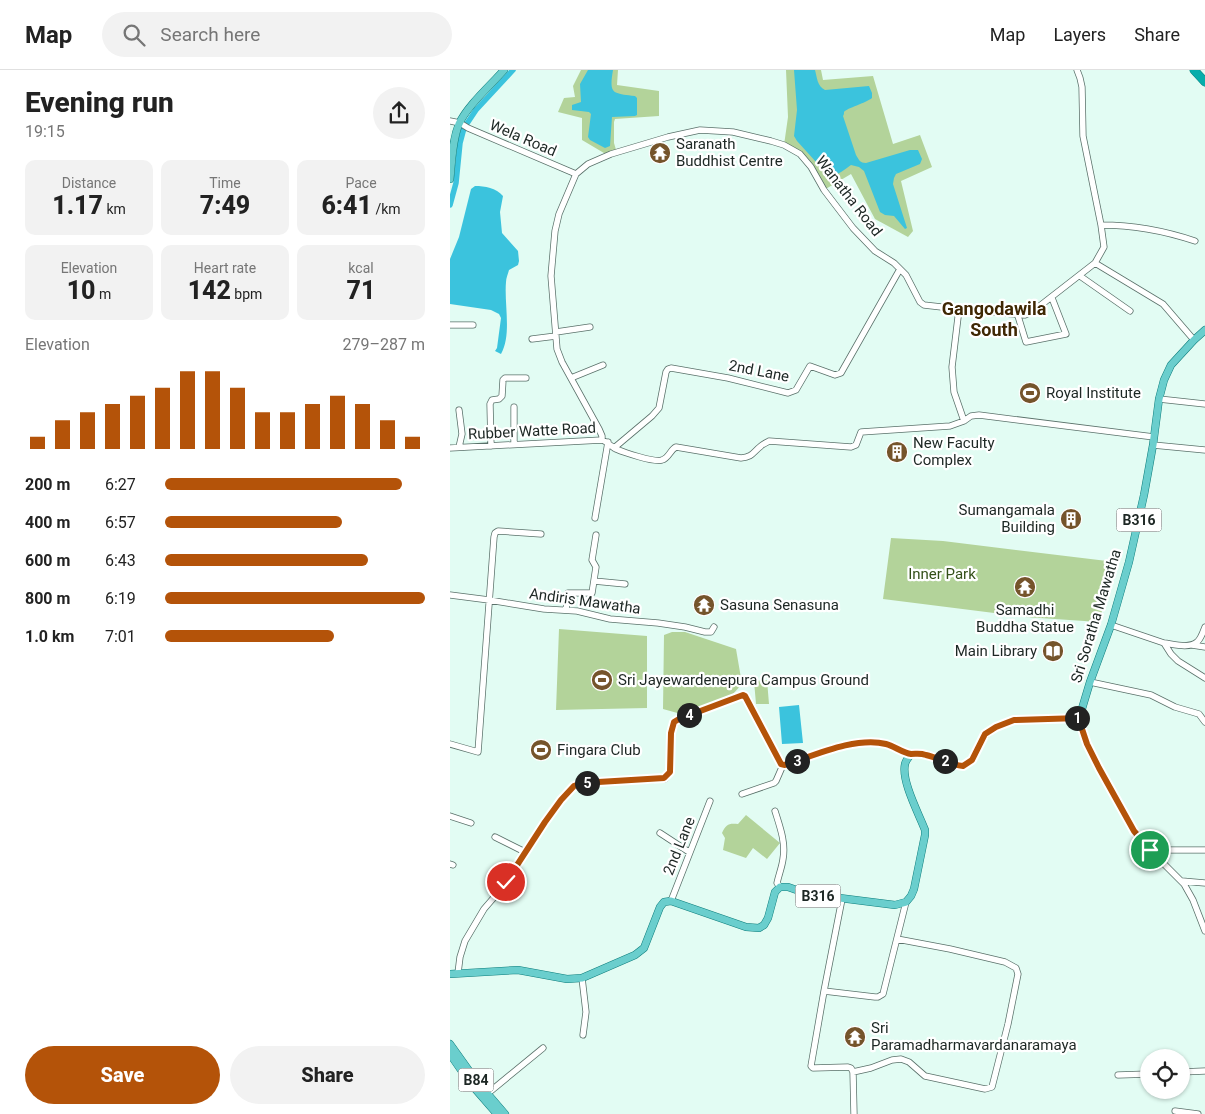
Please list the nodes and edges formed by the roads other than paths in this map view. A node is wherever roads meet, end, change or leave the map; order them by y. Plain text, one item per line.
1 (504, 70) edge
2 (1077, 70) edge
3 (1194, 70) edge
4 (1205, 82) edge
5 (450, 121) edge
6 (463, 126) junction
7 (576, 174) junction
8 (450, 178) edge
9 (1101, 225) junction
10 (1195, 240) dead end
11 (1095, 264) junction
12 (900, 269) junction
13 (1080, 276) junction
14 (1052, 298) junction
15 (959, 310) junction
16 (1130, 311) dead end
17 (1018, 316) junction
18 (473, 324) dead end
19 (450, 325) edge
20 (590, 327) dead end
21 (1205, 330) edge
22 (556, 334) junction
23 (532, 339) dead end
24 (1194, 340) junction
25 (603, 365) dead end
26 (526, 378) dead end
27 (571, 378) junction
28 (1159, 399) junction
29 (1205, 404) edge
30 (514, 407) dead end
31 (459, 410) dead end
32 (964, 421) junction
33 (1154, 436) junction
34 (605, 441) junction
35 (514, 444) junction
36 (1153, 445) junction
37 (491, 446) junction
38 (459, 447) junction
39 (450, 448) edge
40 (614, 448) junction
41 (1205, 450) edge
42 (595, 518) dead end
43 (541, 534) dead end
44 (596, 535) dead end
45 (594, 581) junction
46 (625, 584) dead end
47 (450, 595) edge
48 (489, 600) junction
49 (566, 610) junction
50 (1111, 625) junction
51 (714, 627) dead end
52 (1205, 627) edge
53 (1164, 643) junction
54 (1192, 645) junction
55 (1205, 647) edge
56 (1205, 678) edge
57 (1090, 682) junction
58 (1080, 718) junction
59 (1205, 722) edge
60 (450, 744) edge
61 (911, 754) junction
62 (783, 765) junction
63 (742, 794) dead end
64 (710, 801) dead end
65 (775, 811) dead end
66 (450, 816) edge
67 (471, 823) dead end
68 (660, 833) dead end
69 (495, 836) dead end
70 (1150, 850) junction
71 (1205, 850) edge
72 (525, 852) junction
73 (689, 852) junction
74 (1182, 881) junction
75 (1205, 882) edge
76 (780, 888) junction
77 (842, 899) junction
78 (670, 901) junction
79 (906, 902) junction
80 (1205, 931) edge
81 (897, 939) junction
82 (454, 973) edge
83 (582, 978) junction
84 (824, 990) junction
85 (583, 1035) dead end
86 (450, 1044) edge
87 (543, 1048) dead end
88 (450, 1054) edge
89 (1205, 1071) edge
90 (852, 1072) junction
91 (1190, 1072) edge
92 (1140, 1074) edge
93 (1118, 1075) dead end
94 (487, 1094) junction
95 (1175, 1111) dead end
96 (497, 1114) edge
97 (505, 1114) edge
98 (854, 1114) edge
99 (1198, 1114) edge

1 - 6 main road
2 - 9 street
3 - 4 highway
5 - 6 street, Wela Road
6 - 7 street, Wela Road
6 - 8 main road
7 - 12 street, Wanatha Road
7 - 22 street
9 - 10 street
9 - 11 street
11 - 13 street, Wanatha Road
11 - 24 street
12 - 15 street, Wanatha Road
12 - 40 street, 2nd Lane
13 - 14 street, Wanatha Road
13 - 16 street
14 - 17 street, Wanatha Road
14 - 17 street
15 - 17 street, Wanatha Road
15 - 32 street
18 - 19 street
20 - 22 street
21 - 24 main road, Sri Soratha Mawatha / B316
22 - 23 street
22 - 27 street
24 - 28 main road, Sri Soratha Mawatha / B316
25 - 27 street
26 - 37 street
27 - 34 street
28 - 29 street
28 - 33 main road, Sri Soratha Mawatha / B316
30 - 35 street
31 - 38 street
32 - 33 street, Rubber Watte Road
32 - 40 street, Rubber Watte Road
33 - 36 main road, Sri Soratha Mawatha / B316
34 - 35 street, Rubber Watte Road
34 - 40 street, Rubber Watte Road
34 - 42 street
35 - 37 street, Rubber Watte Road
36 - 41 street
36 - 50 main road, Sri Soratha Mawatha / B316
37 - 38 street, Rubber Watte Road
38 - 39 street, Rubber Watte Road
43 - 48 street
44 - 45 street
45 - 46 street
45 - 49 street
47 - 48 street, Andiris Mawatha
48 - 49 street, Andiris Mawatha
48 - 60 street
49 - 51 street, Andiris Mawatha
50 - 53 street
50 - 57 main road, Sri Soratha Mawatha / B316
52 - 54 street
53 - 54 street
53 - 56 street
54 - 55 street
57 - 58 main road, Sri Soratha Mawatha / B316
57 - 59 street
58 - 61 main road
58 - 70 street
61 - 62 street
61 - 79 main road
62 - 63 street
62 - 72 street
64 - 73 street, 2nd Lane
65 - 76 street
66 - 67 street
68 - 73 street
69 - 72 street
70 - 71 street
70 - 74 street
72 - 82 street
73 - 78 street, 2nd Lane
74 - 75 street
74 - 80 street
76 - 77 main road, B316
76 - 78 main road, B316
77 - 79 main road, B316
77 - 84 street
78 - 83 main road
79 - 81 street
81 - 84 street
81 - 90 street
82 - 83 main road
83 - 85 street
84 - 90 street
86 - 94 main road, B84
87 - 94 street
88 - 96 main road, B84
89 - 91 street
90 - 98 street
92 - 93 street
94 - 97 main road, B84
95 - 99 street

